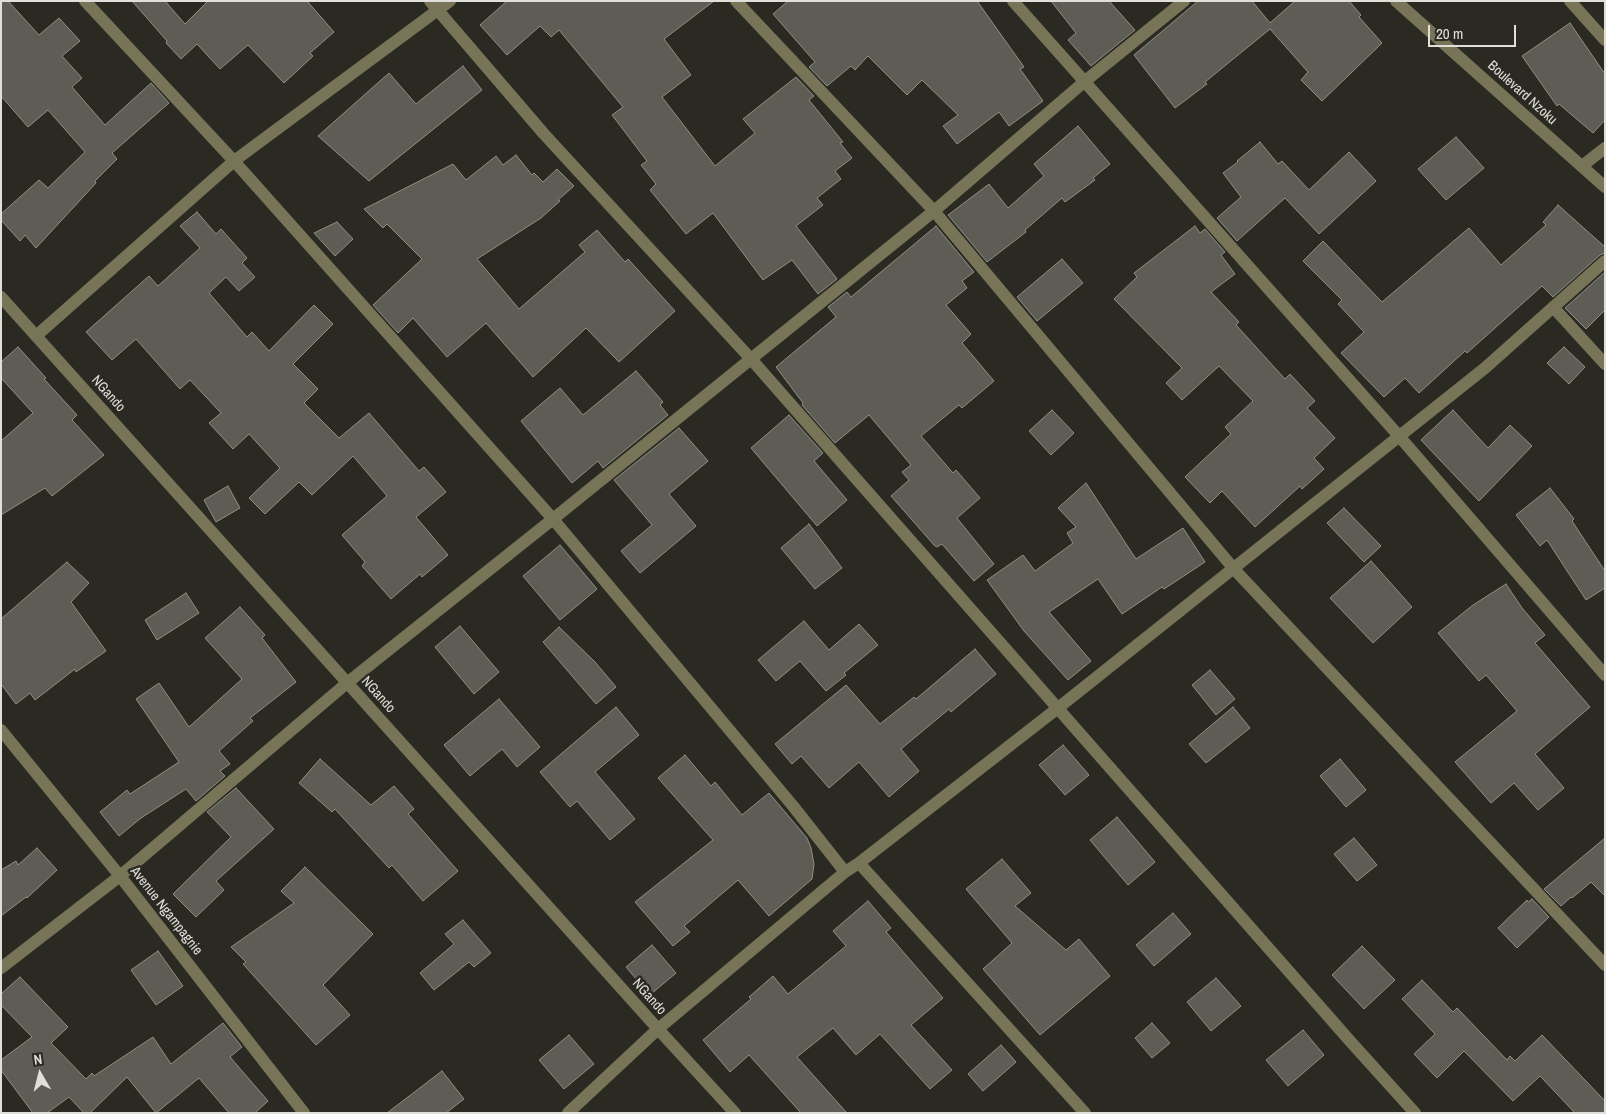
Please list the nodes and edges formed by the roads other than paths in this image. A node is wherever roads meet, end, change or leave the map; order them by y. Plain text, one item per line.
1 (85, 1) edge
2 (450, 1) edge
3 (736, 1) edge
4 (1013, 1) edge
5 (1184, 1) edge
6 (1396, 1) edge
7 (1570, 1) edge
8 (434, 6) edge
9 (1605, 40) edge
10 (1084, 82) junction
11 (1605, 148) edge
12 (234, 161) junction
13 (1582, 166) junction
14 (1605, 187) edge
15 (934, 211) junction
16 (1605, 260) edge
17 (1, 297) edge
18 (1553, 306) junction
19 (36, 336) junction
20 (750, 359) junction
21 (1605, 364) edge
22 (1399, 436) junction
23 (553, 519) junction
24 (1234, 569) junction
25 (1605, 675) edge
26 (347, 683) junction
27 (1058, 708) junction
28 (1, 730) edge
29 (859, 863) junction
30 (845, 872) junction
31 (120, 876) junction
32 (1605, 965) edge
33 (1, 968) edge
34 (658, 1029) junction
35 (570, 1112) edge
36 (304, 1113) edge
37 (735, 1113) edge
38 (1085, 1113) edge
39 (1415, 1113) edge

1 - 12 street
2 - 8 street
3 - 15 street
4 - 10 street
5 - 10 street
6 - 13 street, Boulevard Nzoku
7 - 9 street
8 - 12 street
8 - 20 street
10 - 15 street
10 - 22 street
11 - 13 street
12 - 19 street
12 - 23 street
13 - 14 street, Boulevard Nzoku
15 - 20 street
15 - 24 street
16 - 18 street
17 - 19 street, NGando
18 - 21 street
18 - 22 street
19 - 26 street, NGando
20 - 23 street
20 - 27 street
22 - 24 street
22 - 25 street
23 - 26 street
23 - 30 street
24 - 27 street
24 - 32 street
26 - 31 street
26 - 34 street, NGando
27 - 29 street
27 - 39 street
28 - 31 street, Avenue Ngampagnie
29 - 30 street
29 - 38 street
30 - 34 street
31 - 33 street
31 - 36 street, Avenue Ngampagnie
34 - 35 street
34 - 37 street, NGando

